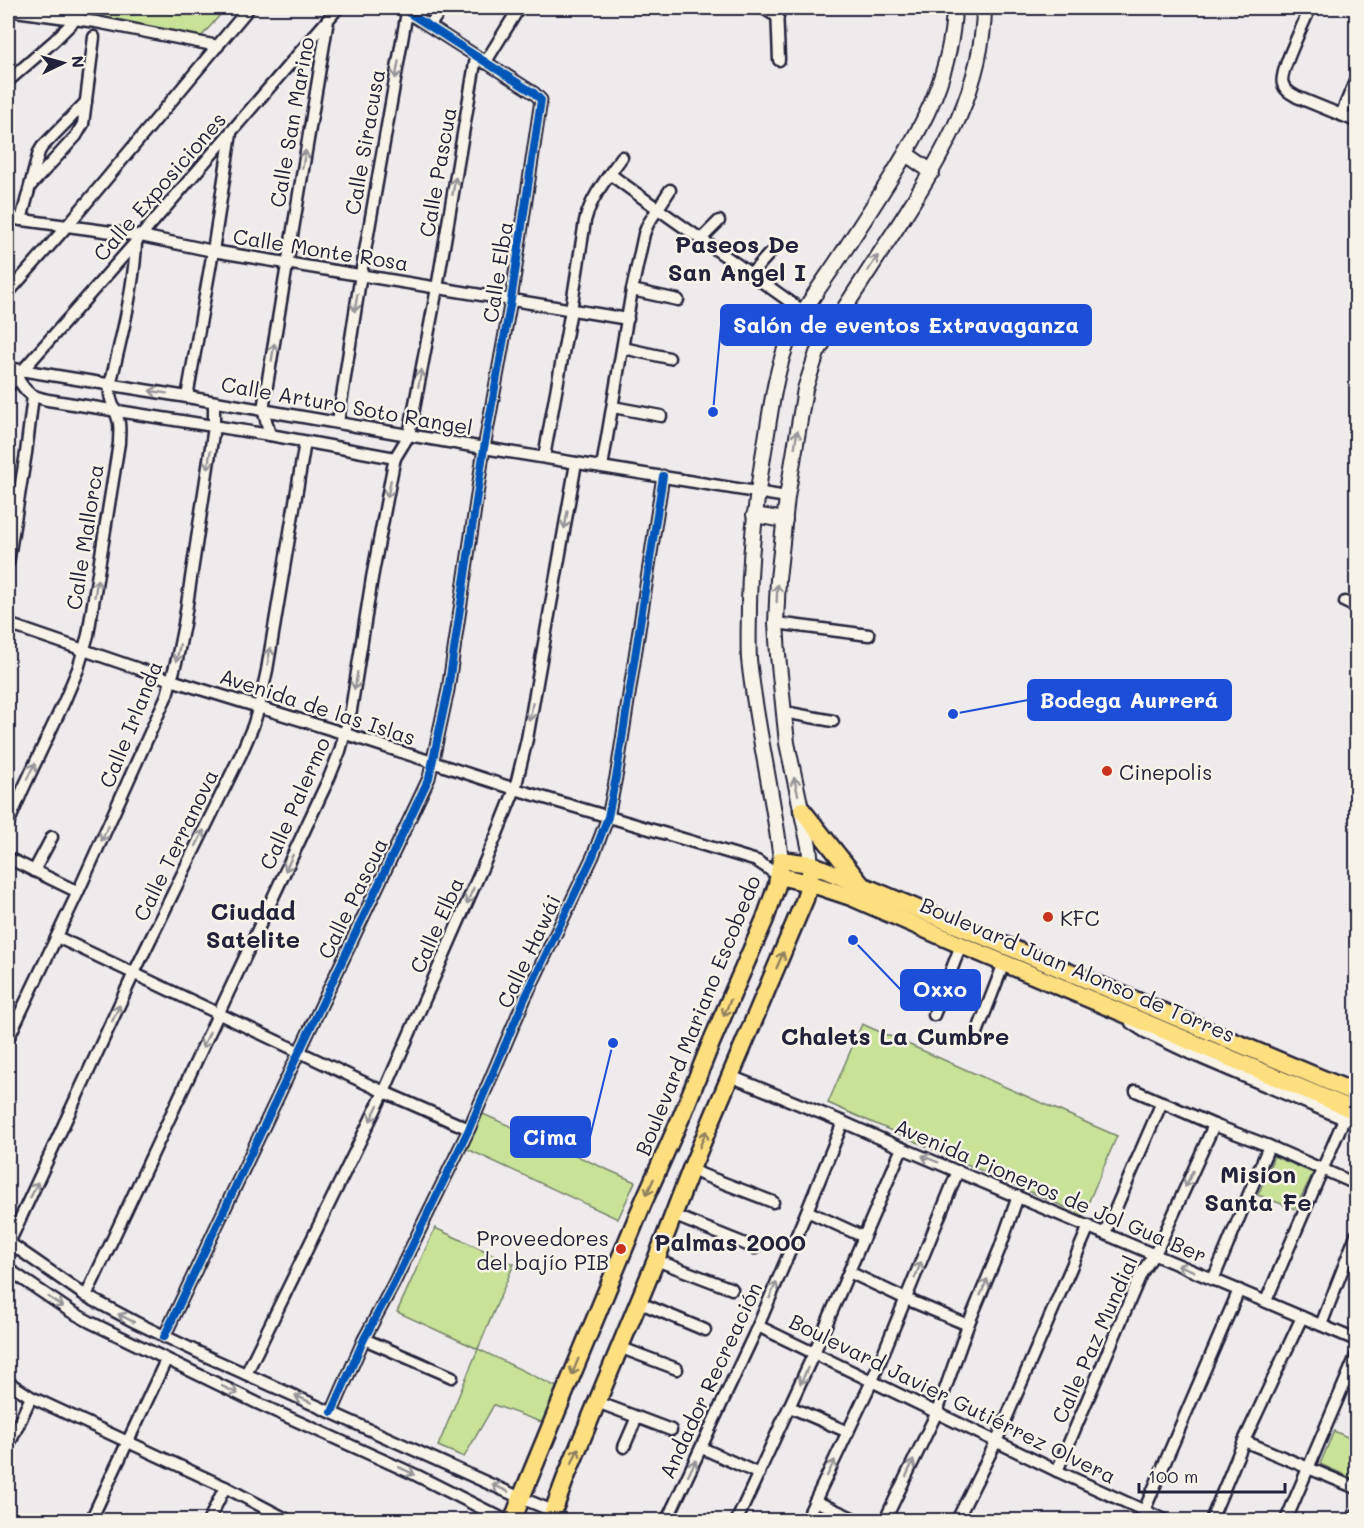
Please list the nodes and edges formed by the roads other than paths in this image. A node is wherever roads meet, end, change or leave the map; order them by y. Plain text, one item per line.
1 (249, 8) edge
2 (338, 8) edge
3 (442, 8) edge
4 (519, 8) edge
5 (763, 8) edge
6 (954, 8) edge
7 (984, 8) edge
8 (1310, 8) edge
9 (8, 10) edge
10 (404, 10) edge
11 (777, 12) edge
12 (75, 20) junction
13 (328, 20) junction
14 (430, 25) junction
15 (94, 37) dead end
16 (218, 46) junction
17 (481, 60) junction
18 (779, 60) dead end
19 (1356, 79) edge
20 (8, 81) edge
21 (86, 102) junction
22 (1341, 115) junction
23 (1356, 121) edge
24 (231, 132) junction
25 (906, 154) junction
26 (622, 157) dead end
27 (932, 172) junction
28 (610, 174) junction
29 (31, 185) junction
30 (670, 190) dead end
31 (658, 210) junction
32 (8, 218) edge
33 (21, 220) junction
34 (718, 221) dead end
35 (66, 226) junction
36 (701, 239) junction
37 (139, 240) junction
38 (213, 251) junction
39 (769, 254) dead end
40 (287, 262) junction
41 (752, 273) junction
42 (361, 274) junction
43 (437, 288) junction
44 (632, 290) junction
45 (8, 293) edge
46 (511, 300) junction
47 (678, 300) dead end
48 (571, 310) junction
49 (804, 312) junction
50 (628, 319) junction
51 (623, 348) junction
52 (669, 358) dead end
53 (8, 368) edge
54 (20, 374) junction
55 (110, 385) junction
56 (8, 387) edge
57 (33, 396) junction
58 (187, 396) junction
59 (214, 402) junction
60 (613, 407) junction
61 (263, 409) junction
62 (114, 411) junction
63 (661, 416) dead end
64 (338, 422) junction
65 (214, 427) junction
66 (270, 435) junction
67 (409, 435) junction
68 (305, 442) junction
69 (484, 448) junction
70 (544, 457) junction
71 (395, 458) junction
72 (576, 463) junction
73 (602, 467) junction
74 (663, 476) junction
75 (757, 492) junction
76 (787, 497) junction
77 (754, 515) junction
78 (785, 520) junction
79 (8, 563) edge
80 (1346, 602) dead end
81 (1356, 607) edge
82 (776, 623) junction
83 (8, 624) edge
84 (869, 635) dead end
85 (84, 651) junction
86 (171, 680) junction
87 (259, 707) junction
88 (784, 712) junction
89 (833, 721) dead end
90 (346, 734) junction
91 (432, 762) junction
92 (515, 789) junction
93 (802, 810) junction
94 (608, 817) junction
95 (8, 824) edge
96 (51, 837) dead end
97 (8, 858) edge
98 (811, 864) junction
99 (780, 868) junction
100 (34, 871) junction
101 (809, 883) junction
102 (860, 884) junction
103 (78, 892) junction
104 (57, 937) junction
105 (961, 945) junction
106 (1004, 963) junction
107 (134, 973) junction
108 (219, 1013) junction
109 (934, 1015) dead end
110 (977, 1033) dead end
111 (8, 1039) edge
112 (298, 1051) junction
113 (730, 1076) junction
114 (1136, 1091) dead end
115 (384, 1092) junction
116 (1356, 1093) edge
117 (1162, 1102) junction
118 (1350, 1115) edge
119 (843, 1122) junction
120 (1356, 1124) edge
121 (1214, 1125) junction
122 (469, 1129) junction
123 (1269, 1146) junction
124 (902, 1148) junction
125 (691, 1169) junction
126 (1322, 1169) junction
127 (958, 1171) junction
128 (1356, 1184) edge
129 (1018, 1196) junction
130 (773, 1202) dead end
131 (807, 1211) junction
132 (673, 1215) junction
133 (1089, 1226) junction
134 (1105, 1233) junction
135 (1356, 1235) edge
136 (864, 1237) junction
137 (8, 1243) edge
138 (755, 1248) dead end
139 (1154, 1255) junction
140 (656, 1260) junction
141 (8, 1269) edge
142 (849, 1272) junction
143 (1213, 1280) junction
144 (732, 1289) dead end
145 (1239, 1290) junction
146 (86, 1296) junction
147 (906, 1299) junction
148 (1266, 1301) junction
149 (638, 1302) junction
150 (1302, 1317) junction
151 (968, 1325) junction
152 (1321, 1325) junction
153 (758, 1326) junction
154 (705, 1330) dead end
155 (164, 1336) junction
156 (364, 1339) junction
157 (1356, 1340) edge
158 (619, 1347) junction
159 (814, 1353) junction
160 (1356, 1356) edge
161 (166, 1360) junction
162 (677, 1369) dead end
163 (246, 1374) junction
164 (452, 1377) dead end
165 (872, 1381) junction
166 (8, 1382) edge
167 (32, 1397) junction
168 (597, 1402) junction
169 (790, 1407) junction
170 (332, 1412) junction
171 (937, 1412) junction
172 (637, 1417) junction
173 (671, 1430) dead end
174 (848, 1432) junction
175 (1245, 1441) junction
176 (996, 1442) junction
177 (127, 1443) junction
178 (8, 1447) edge
179 (624, 1447) dead end
180 (702, 1448) junction
181 (1310, 1468) junction
182 (1057, 1471) junction
183 (759, 1474) junction
184 (225, 1487) junction
185 (1356, 1488) edge
186 (521, 1498) junction
187 (815, 1501) junction
188 (1144, 1511) junction
189 (1356, 1515) edge
190 (552, 1516) edge
191 (91, 1521) edge
192 (209, 1521) edge
193 (288, 1521) edge
194 (504, 1521) edge
195 (513, 1521) edge
196 (667, 1521) edge
197 (737, 1521) edge
198 (806, 1521) edge
199 (857, 1521) edge
200 (885, 1521) edge
201 (957, 1521) edge
202 (1165, 1521) edge
203 (1211, 1521) edge
204 (1286, 1521) edge
205 (1354, 1521) edge

1 - 16 street
2 - 13 street, Calle Exposiciones
3 - 14 street
4 - 17 street
5 - 11 street
6 - 25 street, Boulevard Mariano Escobedo
7 - 27 street
8 - 22 street
9 - 12 street
10 - 14 street
10 -> 42 street, Calle Siracusa
11 - 18 street
12 - 16 street
12 - 20 street
13 - 24 street, Calle Exposiciones
40 -> 13 street, Calle San Marino
14 - 17 street
15 - 21 street
16 - 35 street
43 -> 17 street, Calle Pascua
17 - 46 street, Calle Elba
19 - 22 street
21 - 29 street
21 - 29 street
22 - 23 street
24 - 37 street, Calle Exposiciones
24 - 38 street
25 - 27 street
25 - 49 street, Boulevard Mariano Escobedo
26 - 28 street
76 -> 27 street
28 - 31 street
28 - 48 street
29 - 33 street
30 - 31 street
31 - 36 street
31 - 44 street
32 - 33 street, Calle Monte Rosa
33 - 35 street, Calle Monte Rosa
34 - 36 street
35 - 37 street, Calle Monte Rosa
35 - 45 street
36 - 41 street
37 - 38 street, Calle Monte Rosa
37 - 54 street, Calle Exposiciones
37 - 55 street, Calle Mallorca
38 - 40 street, Calle Monte Rosa
38 - 58 street
39 - 41 street
40 - 42 street, Calle Monte Rosa
61 -> 40 street, Calle San Marino
41 - 49 street
42 - 43 street, Calle Monte Rosa
42 -> 64 street, Calle Siracusa
43 - 46 street, Calle Monte Rosa
67 -> 43 street, Calle Pascua
44 - 47 street
44 - 50 street
46 - 48 street, Calle Monte Rosa
46 - 69 street, Calle Elba
48 - 50 street, Calle Monte Rosa
48 - 70 street
49 - 75 street, Boulevard Mariano Escobedo
50 - 51 street
51 - 52 street
51 - 60 street
53 - 54 street, Calle Arturo Soto Rangel
54 - 55 street, Calle Arturo Soto Rangel
54 - 56 street, Calle Exposiciones
54 - 57 street
58 -> 55 street, Calle Arturo Soto Rangel
55 - 62 street, Calle Mallorca
57 - 62 street
57 - 79 street
58 - 59 street, Calle Arturo Soto Rangel
59 - 61 street, Calle Arturo Soto Rangel
59 - 65 street, Calle Irlanda
60 - 63 street
60 - 73 street
61 - 64 street, Calle Arturo Soto Rangel
61 - 66 street
62 - 65 street
85 -> 62 street, Calle Mallorca
64 - 67 street, Calle Arturo Soto Rangel
65 - 66 street
65 -> 86 street, Calle Irlanda
66 - 68 street
67 - 69 street, Calle Arturo Soto Rangel
67 - 71 street, Calle Palermo
68 - 71 street
87 -> 68 street, Calle Terranova
69 - 70 street, Calle Arturo Soto Rangel
69 - 91 street, Calle Pascua
70 - 72 street, Calle Arturo Soto Rangel
71 -> 90 street, Calle Palermo
72 - 73 street, Calle Arturo Soto Rangel
72 -> 92 street, Calle Elba
73 - 74 street, Calle Arturo Soto Rangel
74 - 75 street, Calle Arturo Soto Rangel
74 - 94 street, Calle Hawái
75 - 76 street, Calle Arturo Soto Rangel
75 - 77 street, Boulevard Mariano Escobedo
76 - 78 street
77 - 78 street
77 - 99 street, Boulevard Mariano Escobedo
82 -> 78 street
80 - 81 street
82 - 84 street
82 - 88 street
83 - 85 street, Avenida de las Islas
85 - 86 street, Avenida de las Islas
95 -> 85 street, Calle Mallorca
86 - 87 street, Avenida de las Islas
86 -> 103 street, Calle Irlanda
87 - 90 street, Avenida de las Islas
107 -> 87 street, Calle Terranova
88 - 89 street
93 -> 88 street
90 - 91 street, Avenida de las Islas
90 -> 108 street, Calle Palermo
91 - 92 street, Avenida de las Islas
91 - 112 street, Calle Pascua
92 - 94 street, Avenida de las Islas
92 -> 115 street, Calle Elba
93 - 98 street
93 - 102 main road
94 - 99 street, Avenida de las Islas
94 - 122 street, Calle Hawái
96 - 100 street
97 - 100 street
98 - 99 main road, Boulevard Juan Alonso de Torres
98 - 101 main road
98 - 102 main road, Boulevard Juan Alonso de Torres
99 - 101 main road, Boulevard Juan Alonso de Torres
99 -> 186 main road, Boulevard Mariano Escobedo
100 - 103 street
101 - 105 main road, Boulevard Juan Alonso de Torres
113 -> 101 main road
102 - 116 main road, Boulevard Juan Alonso de Torres
103 - 104 street, Calle Irlanda
104 - 107 street
104 - 111 street, Calle Irlanda
105 - 106 main road, Boulevard Juan Alonso de Torres
105 - 109 street
106 - 110 street
106 - 118 main road, Boulevard Juan Alonso de Torres
107 - 108 street
137 -> 107 street, Calle Terranova
108 - 112 street
108 -> 146 street, Calle Palermo
112 - 115 street
112 - 155 street, Calle Pascua
113 - 119 street, Avenida Pioneros de Jol Gua Ber
125 -> 113 main road
114 - 117 street
115 - 122 street
115 -> 163 street, Calle Elba
117 - 121 street
117 - 134 street
118 - 120 street
118 - 126 street
119 - 124 street, Avenida Pioneros de Jol Gua Ber
119 - 131 street, Andador Recreación
121 - 123 street
121 -> 139 street, Calle Paz Mundial
122 - 156 street, Calle Hawái
123 - 126 street
123 - 143 street
127 -> 124 street, Avenida Pioneros de Jol Gua Ber
124 - 136 street
125 - 130 street
125 - 132 main road
126 - 128 street
126 - 148 street
127 - 129 street, Avenida Pioneros de Jol Gua Ber
147 -> 127 street
129 - 133 street, Avenida Pioneros de Jol Gua Ber
151 -> 129 street
131 - 136 street
153 -> 131 street, Andador Recreación
132 - 138 street
132 - 140 main road
133 - 134 street, Avenida Pioneros de Jol Gua Ber
133 - 176 street
134 - 139 street, Avenida Pioneros de Jol Gua Ber
135 - 152 street
136 - 142 street
137 - 146 street
143 -> 139 street, Avenida Pioneros de Jol Gua Ber
139 - 182 street, Calle Paz Mundial
140 - 144 street
140 - 149 main road
141 -> 161 street
142 - 147 street
142 - 159 street
143 - 145 street, Avenida Pioneros de Jol Gua Ber
145 - 148 street, Avenida Pioneros de Jol Gua Ber
145 - 188 street
155 -> 146 street
147 - 151 street
147 - 165 street
148 - 150 street, Avenida Pioneros de Jol Gua Ber
149 - 154 street
149 - 158 main road
150 - 152 street, Avenida Pioneros de Jol Gua Ber
150 - 175 street
151 - 171 street
152 - 157 street, Avenida Pioneros de Jol Gua Ber
153 - 159 street, Boulevard Javier Gutiérrez Olvera
153 - 180 street, Andador Recreación
155 - 163 street
156 - 164 street
156 - 170 street, Calle Hawái
158 - 162 street
158 - 168 main road
159 - 165 street, Boulevard Javier Gutiérrez Olvera
159 -> 169 street
160 - 181 street
161 - 177 street
161 -> 194 street
170 -> 163 street
165 - 171 street, Boulevard Javier Gutiérrez Olvera
165 - 174 street
166 - 167 street
167 - 177 street
167 - 178 street
168 - 172 street
190 -> 168 main road
169 - 174 street
169 - 183 street
186 -> 170 street
171 - 176 street, Boulevard Javier Gutiérrez Olvera
200 -> 171 street
172 - 173 street
172 - 179 street
187 -> 174 street
175 - 181 street
175 - 203 street
176 - 182 street, Boulevard Javier Gutiérrez Olvera
176 - 201 street
177 - 184 street
177 - 191 street
180 - 183 street
196 -> 180 street, Andador Recreación
181 - 185 street
181 - 204 street
182 - 188 street, Boulevard Javier Gutiérrez Olvera
183 - 197 street
184 - 192 street
184 - 193 street
186 - 190 street
186 - 195 main road, Boulevard Mariano Escobedo
187 - 198 street
187 - 199 street
188 - 202 street, Boulevard Javier Gutiérrez Olvera
189 - 205 street

